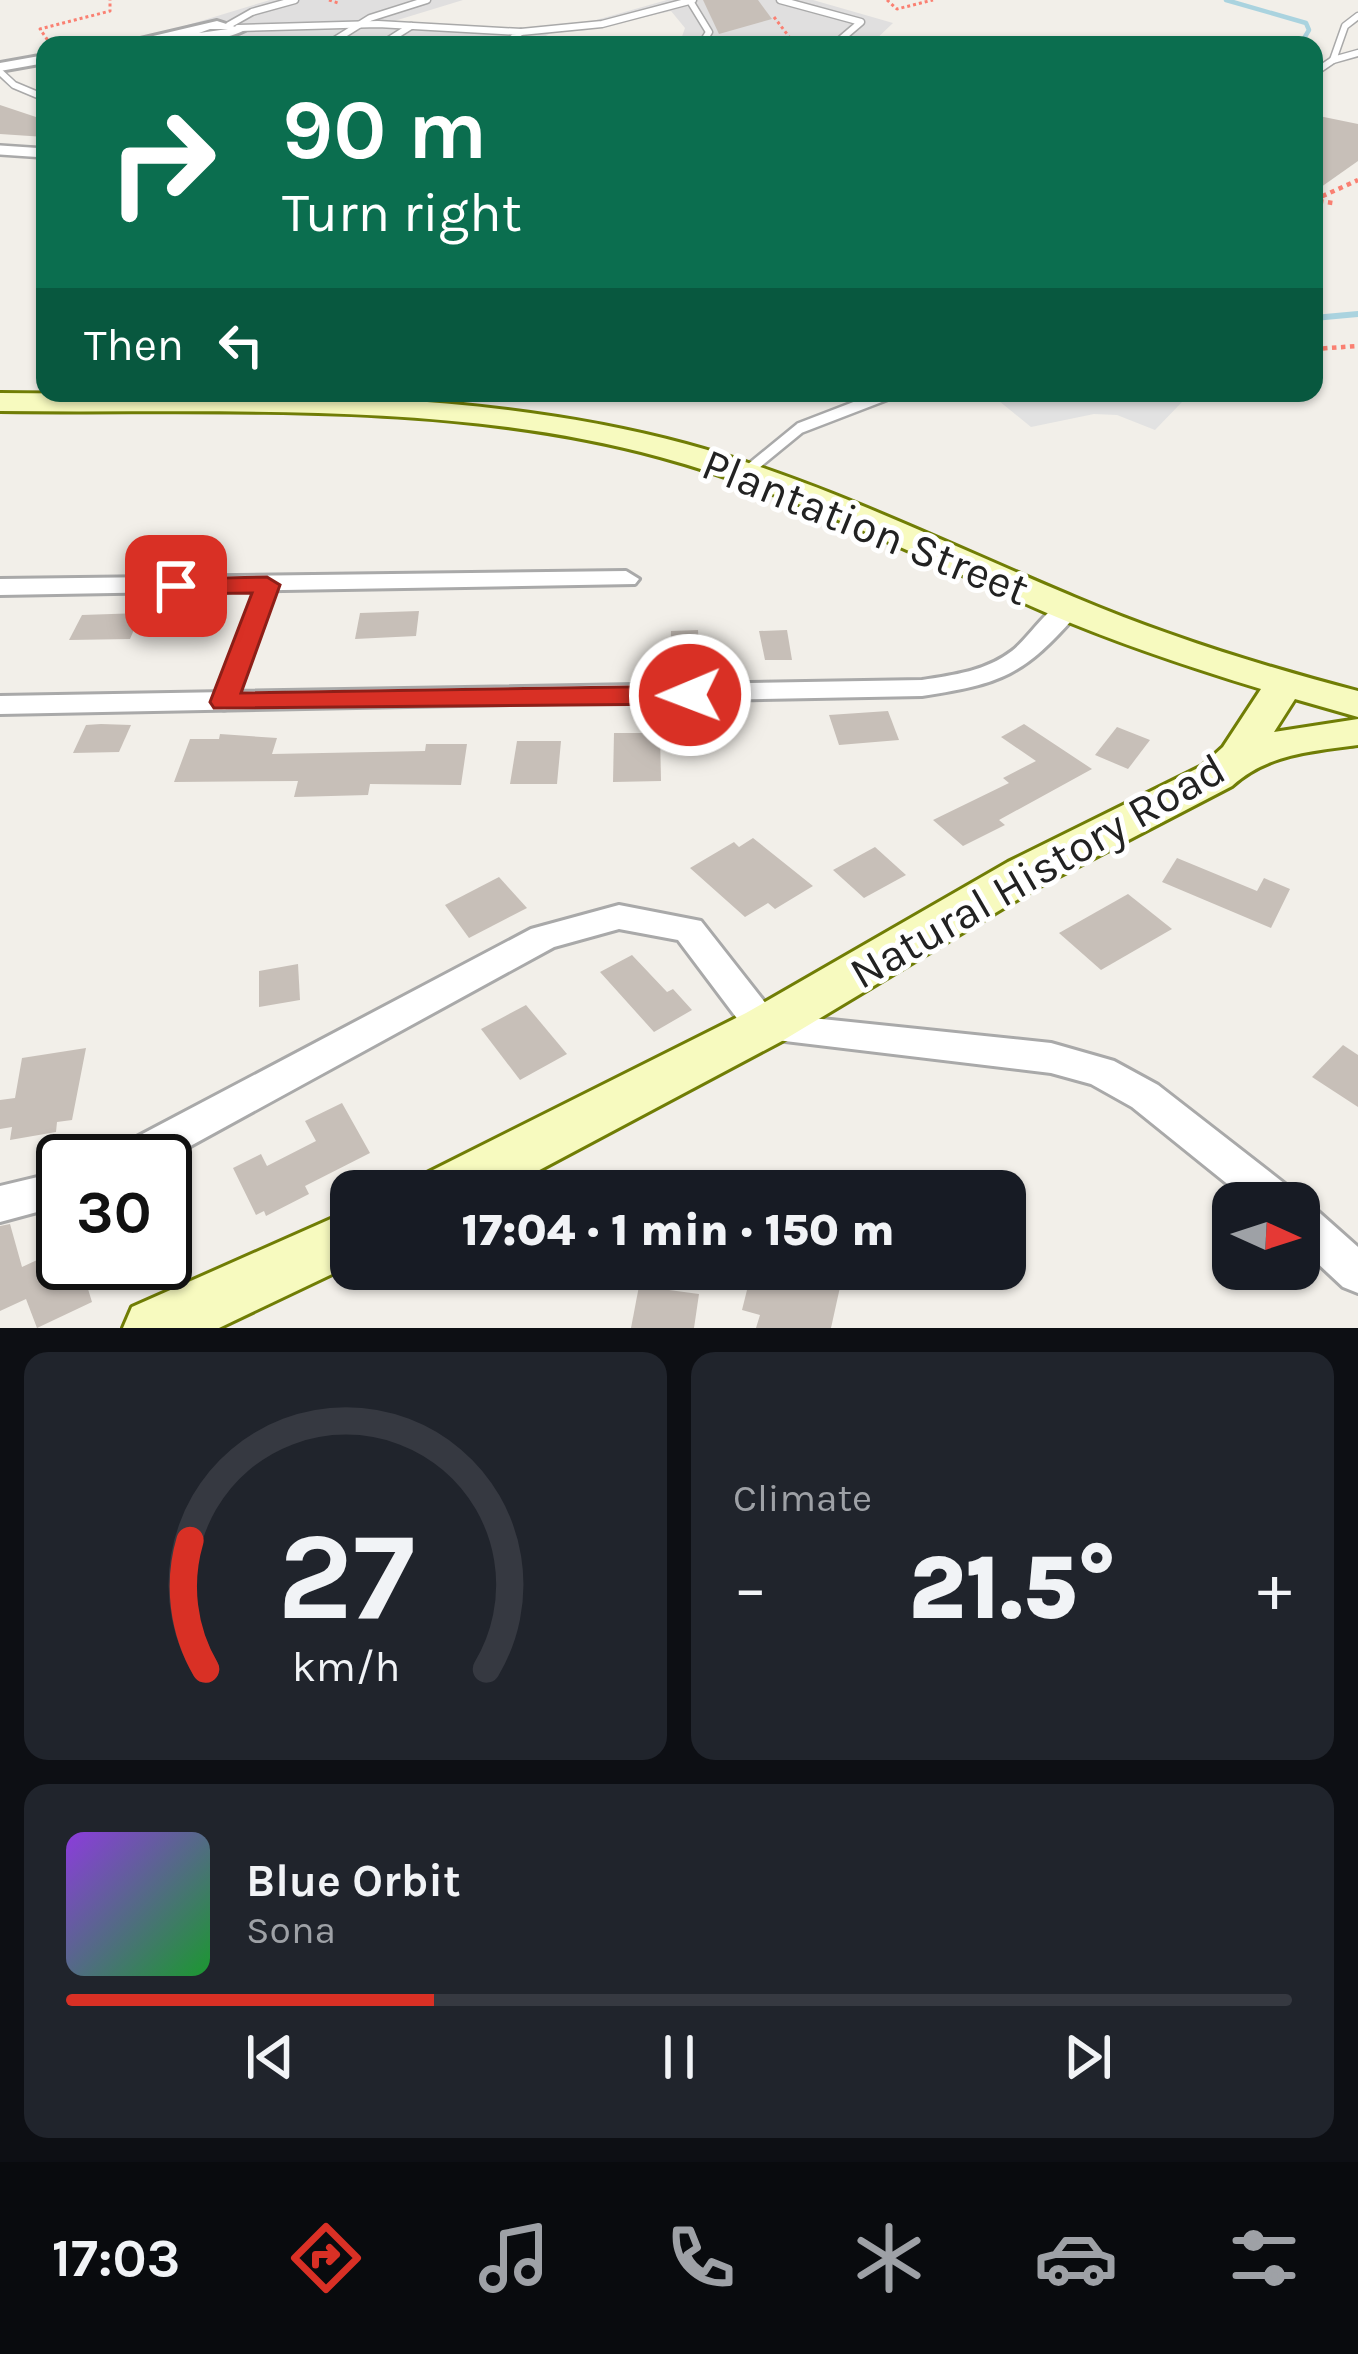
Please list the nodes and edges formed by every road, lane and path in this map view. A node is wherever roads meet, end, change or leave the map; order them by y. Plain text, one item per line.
1 (110, 0) edge
2 (296, 0) edge
3 (329, 0) edge
4 (427, 0) edge
5 (692, 0) edge
6 (780, 0) edge
7 (887, 0) edge
8 (933, 0) edge
9 (338, 3) dead end
10 (770, 11) dead end
11 (1358, 16) edge
12 (364, 24) junction
13 (411, 26) junction
14 (234, 27) junction
15 (40, 29) dead end
16 (520, 32) junction
17 (220, 36) edge
18 (343, 36) edge
19 (395, 36) edge
20 (515, 36) edge
21 (706, 36) edge
22 (787, 36) edge
23 (845, 36) edge
24 (1358, 53) edge
25 (1333, 60) junction
26 (36, 61) edge
27 (1323, 67) edge
28 (0, 70) edge
29 (36, 94) edge
30 (0, 151) edge
31 (36, 153) edge
32 (1358, 180) edge
33 (1323, 196) edge
34 (1323, 201) edge
35 (1334, 203) dead end
36 (1358, 346) edge
37 (1323, 348) edge
38 (0, 402) edge
39 (868, 402) edge
40 (745, 472) junction
41 (626, 579) dead end
42 (267, 585) junction
43 (0, 587) edge
44 (1069, 608) junction
45 (1284, 685) junction
46 (224, 702) junction
47 (1358, 704) edge
48 (0, 705) edge
49 (1358, 732) edge
50 (1238, 757) junction
51 (764, 1027) junction
52 (178, 1134) edge
53 (488, 1170) edge
54 (1254, 1182) edge
55 (36, 1195) edge
56 (0, 1204) edge
57 (1320, 1239) edge
58 (330, 1246) edge
59 (1358, 1274) edge
60 (154, 1328) edge

1 - 15 path
2 - 14 lane
3 - 9 path
4 - 12 lane
5 - 16 lane
5 - 21 lane
6 - 23 lane
7 - 8 path
10 - 22 path
11 - 25 lane
12 - 13 lane
12 - 14 lane
12 - 18 lane
13 - 16 lane
13 - 19 lane
14 - 17 street
16 - 20 lane
24 - 25 lane
25 - 27 lane
26 - 28 street
28 - 29 lane
30 - 31 lane
32 - 33 path
34 - 35 path
36 - 37 path
38 - 40 main road, Plantation Street
39 - 40 lane
40 - 44 main road, Plantation Street
41 - 42 street
42 - 43 street
42 - 46 lane
44 - 45 main road, Plantation Street
44 - 46 street
45 - 47 main road, Plantation Street
45 - 50 main road, Natural History Road
46 - 48 street
49 - 50 main road
50 - 51 main road, Natural History Road
51 - 52 street
51 - 53 main road, Natural History Road
51 - 54 street
55 - 56 street
57 - 59 street
58 - 60 main road

